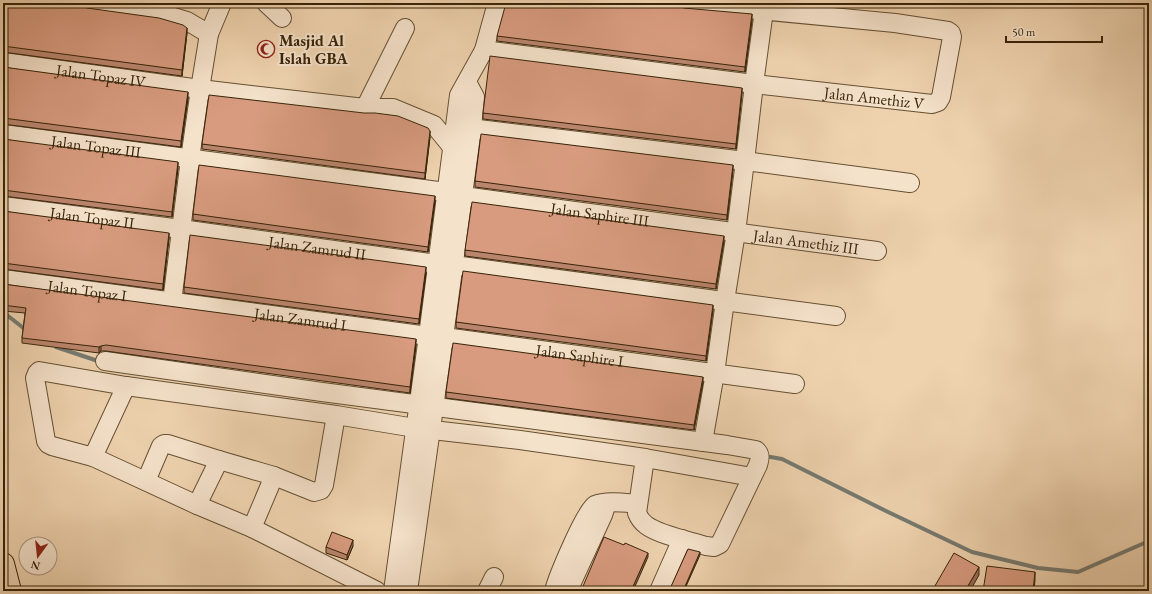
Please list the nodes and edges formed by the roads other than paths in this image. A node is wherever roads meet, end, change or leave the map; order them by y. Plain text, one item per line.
1 (88, 3) edge
2 (222, 3) edge
3 (266, 3) edge
4 (686, 3) edge
5 (496, 4) edge
6 (765, 7) edge
7 (282, 18) dead end
8 (405, 28) dead end
9 (209, 34) junction
10 (484, 50) junction
11 (3, 62) edge
12 (754, 84) junction
13 (200, 89) junction
14 (365, 108) junction
15 (464, 128) junction
16 (3, 134) edge
17 (452, 147) junction
18 (190, 159) junction
19 (745, 161) junction
20 (910, 183) dead end
21 (455, 194) junction
22 (3, 206) edge
23 (181, 229) junction
24 (736, 232) junction
25 (876, 251) dead end
26 (446, 265) junction
27 (3, 279) edge
28 (725, 301) junction
29 (172, 302) junction
30 (836, 316) dead end
31 (436, 336) junction
32 (106, 361) dead end
33 (715, 373) junction
34 (795, 384) dead end
35 (126, 386) junction
36 (324, 405) junction
37 (425, 417) junction
38 (703, 442) junction
39 (93, 457) junction
40 (645, 458) junction
41 (219, 460) junction
42 (274, 476) junction
43 (752, 477) junction
44 (146, 482) junction
45 (606, 503) junction
46 (638, 504) junction
47 (197, 505) junction
48 (252, 528) junction
49 (682, 539) junction
50 (3, 564) edge
51 (10, 591) edge
52 (377, 591) edge
53 (393, 591) edge
54 (408, 591) edge
55 (554, 591) edge
56 (568, 591) edge
57 (659, 591) edge

1 - 9 street
2 - 9 street
3 - 7 street
4 - 6 street
5 - 10 street
6 - 12 street
6 - 12 street, Jalan Amethiz V
8 - 14 street
9 - 13 street
10 - 12 street
10 - 15 street
11 - 13 street, Jalan Topaz IV
12 - 19 street
13 - 14 street, Jalan Topaz IV
13 - 18 street
14 - 17 street, Jalan Topaz IV
15 - 17 street
15 - 19 street
15 - 21 street
16 - 18 street, Jalan Topaz III
17 - 21 street
18 - 21 street, Jalan Topaz III
18 - 23 street
19 - 20 street
19 - 24 street
21 - 24 street, Jalan Saphire III
21 - 26 street
22 - 23 street, Jalan Topaz II
23 - 26 street, Jalan Zamrud II
23 - 29 street
24 - 25 street, Jalan Amethiz III
24 - 28 street
26 - 28 street, Jalan Zamrud II
26 - 31 street
27 - 29 street, Jalan Topaz I
28 - 30 street, Jalan Zamrud II
28 - 33 street
29 - 31 street, Jalan Zamrud I
31 - 33 street, Jalan Saphire I
31 - 37 street
32 - 36 street
33 - 34 street, Jalan Saphire I
33 - 38 street
35 - 36 street
35 - 39 street
35 - 39 street
36 - 37 street
36 - 37 street
36 - 42 street
37 - 38 street
37 - 40 street
37 - 53 street
37 - 54 street
38 - 43 street
39 - 44 street
40 - 43 street
40 - 46 street
41 - 42 street
41 - 44 street
41 - 47 street
42 - 48 street
43 - 49 street
44 - 47 street
45 - 46 street
45 - 55 street
45 - 56 street
46 - 49 street
47 - 48 street
48 - 52 street
49 - 57 street
50 - 51 highway

